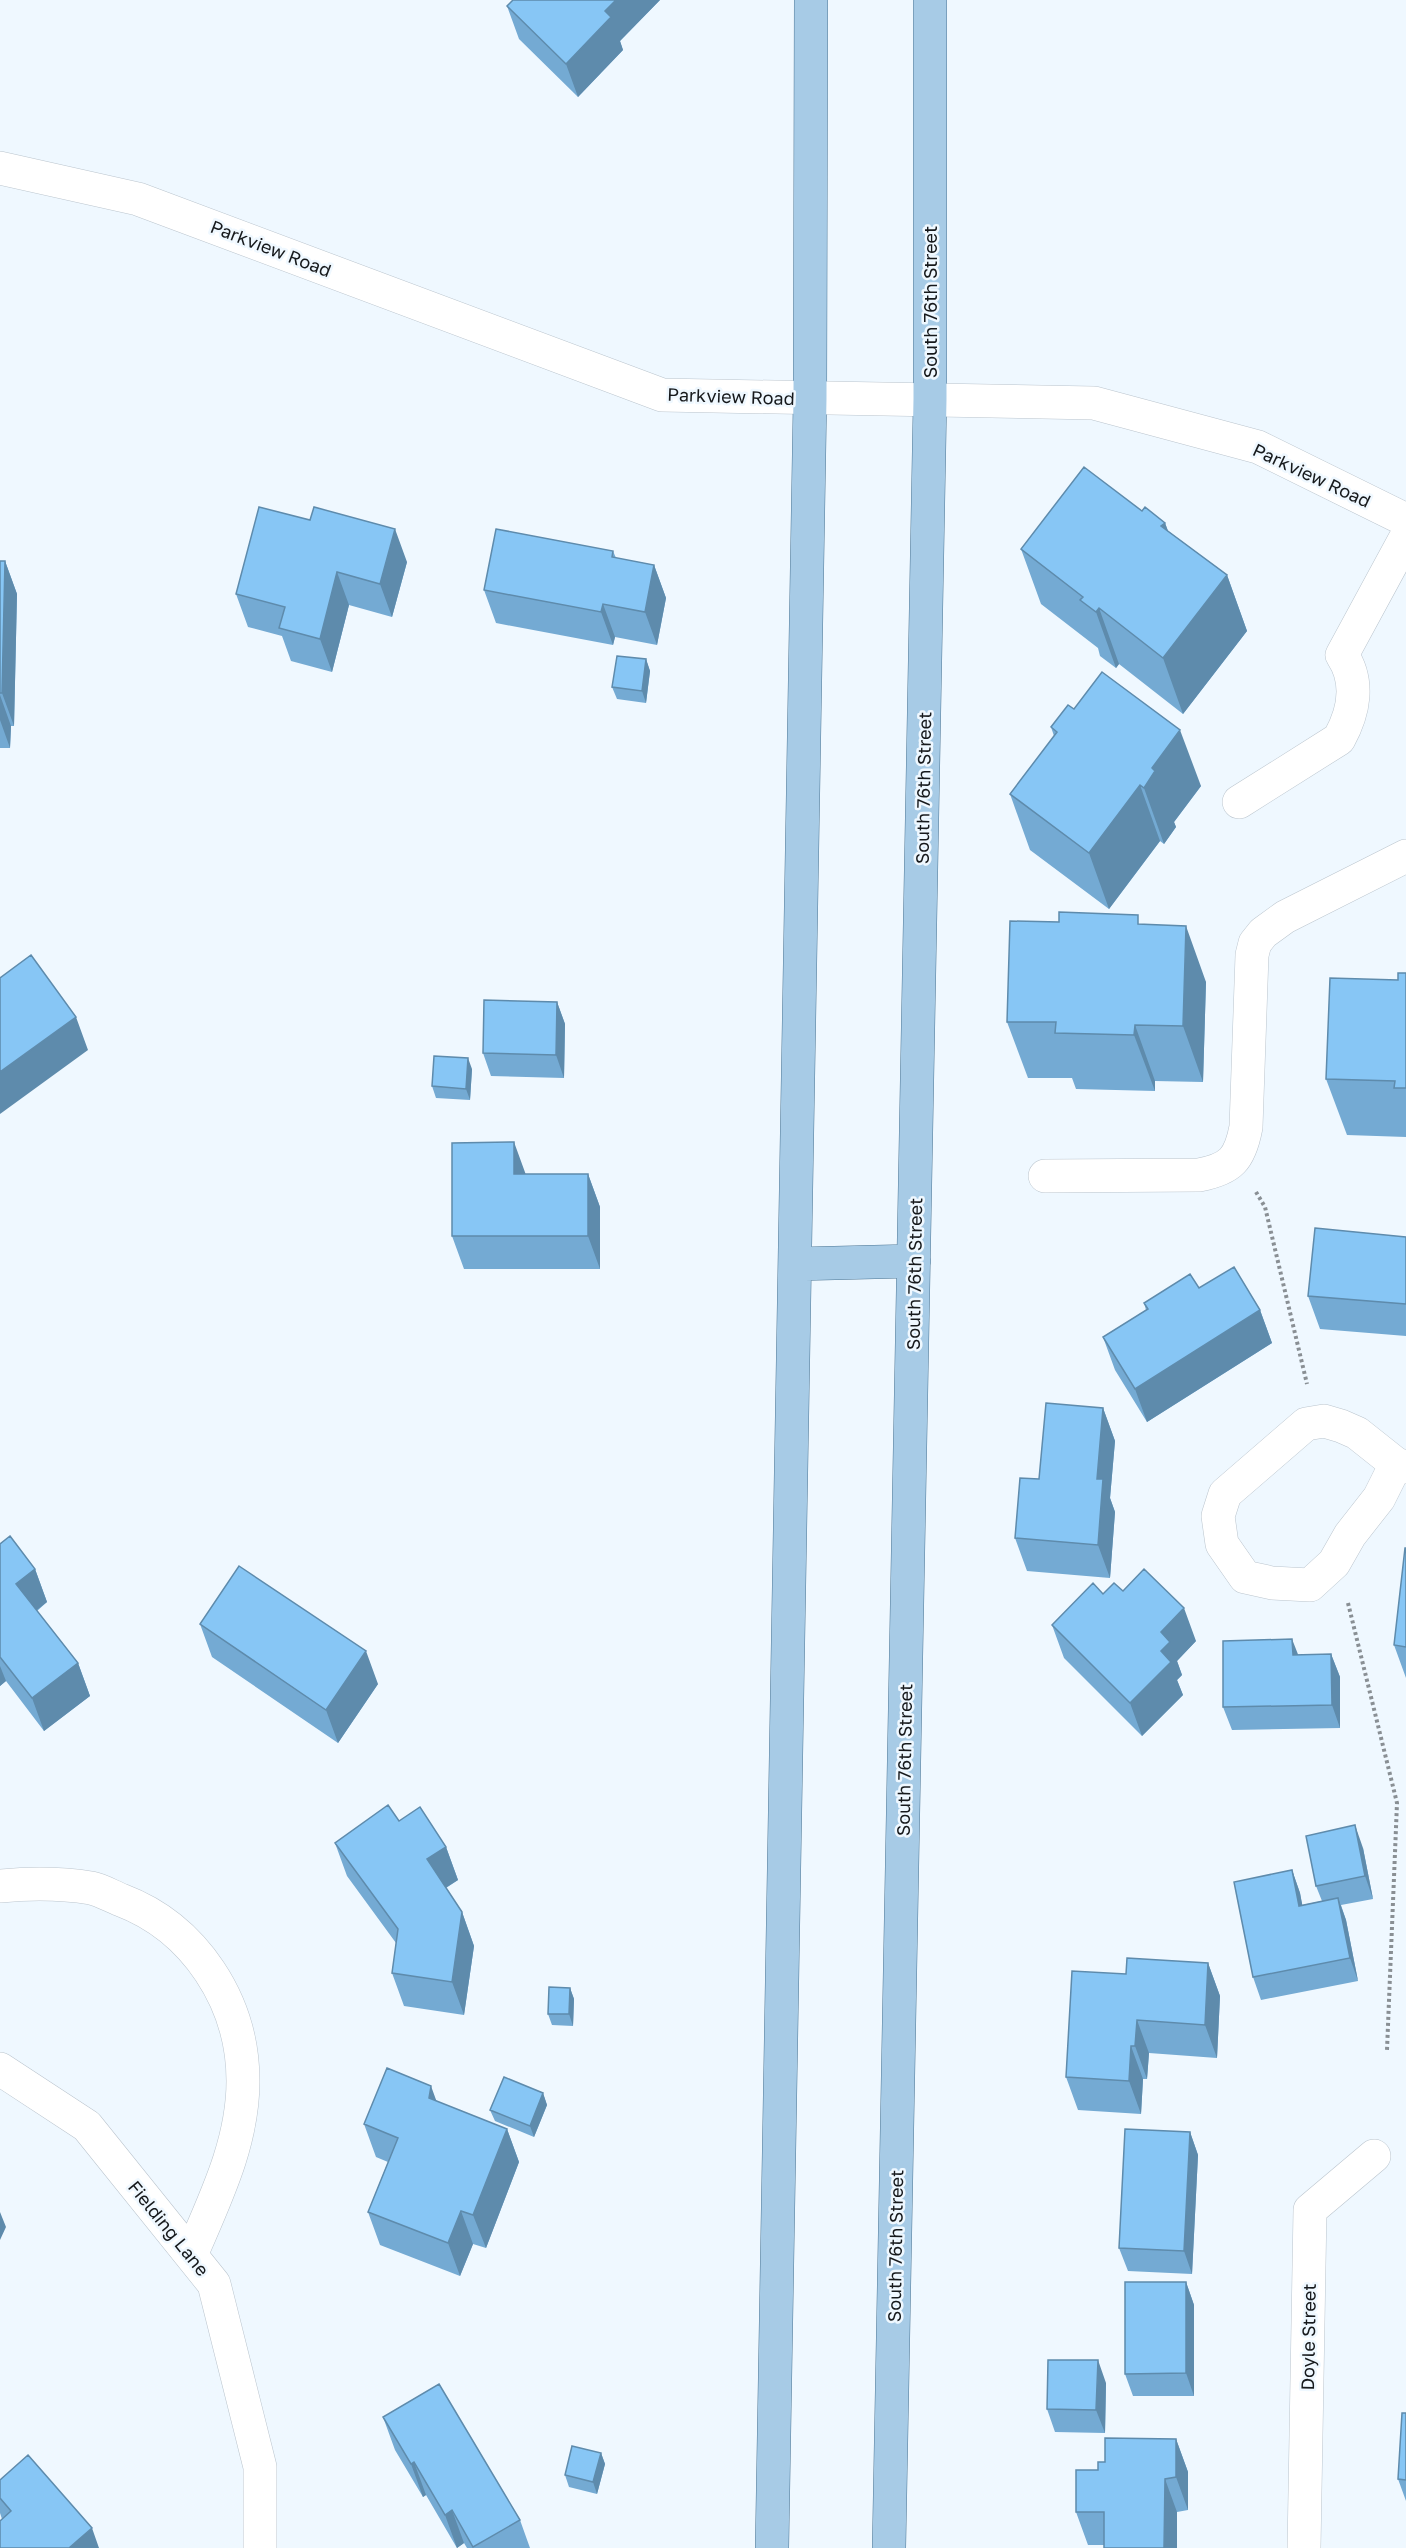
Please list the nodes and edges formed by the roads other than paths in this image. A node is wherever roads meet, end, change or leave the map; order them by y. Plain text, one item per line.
1 (811, 0) edge
2 (930, 0) edge
3 (0, 168) edge
4 (810, 398) junction
5 (930, 399) junction
6 (1406, 520) edge
7 (1406, 537) edge
8 (1239, 802) dead end
9 (1406, 856) edge
10 (1045, 1176) dead end
11 (914, 1261) junction
12 (795, 1264) junction
13 (1401, 1465) edge
14 (0, 1886) edge
15 (0, 2069) edge
16 (1374, 2156) dead end
17 (191, 2255) junction
18 (260, 2548) edge
19 (772, 2548) edge
20 (889, 2548) edge
21 (1304, 2548) edge

1 - 4 main road
2 - 5 main road, South 76th Street
3 - 4 street, Parkview Road
4 - 5 street, Parkview Road
4 - 12 main road
5 - 6 street, Parkview Road
5 - 11 main road, South 76th Street
7 - 8 street
9 - 10 street
11 - 12 main road
11 - 20 main road, South 76th Street
12 - 19 main road
13 - 13 street
14 - 17 street
15 - 17 street, Fielding Lane
16 - 21 street, Doyle Street
17 - 18 street, Fielding Lane

